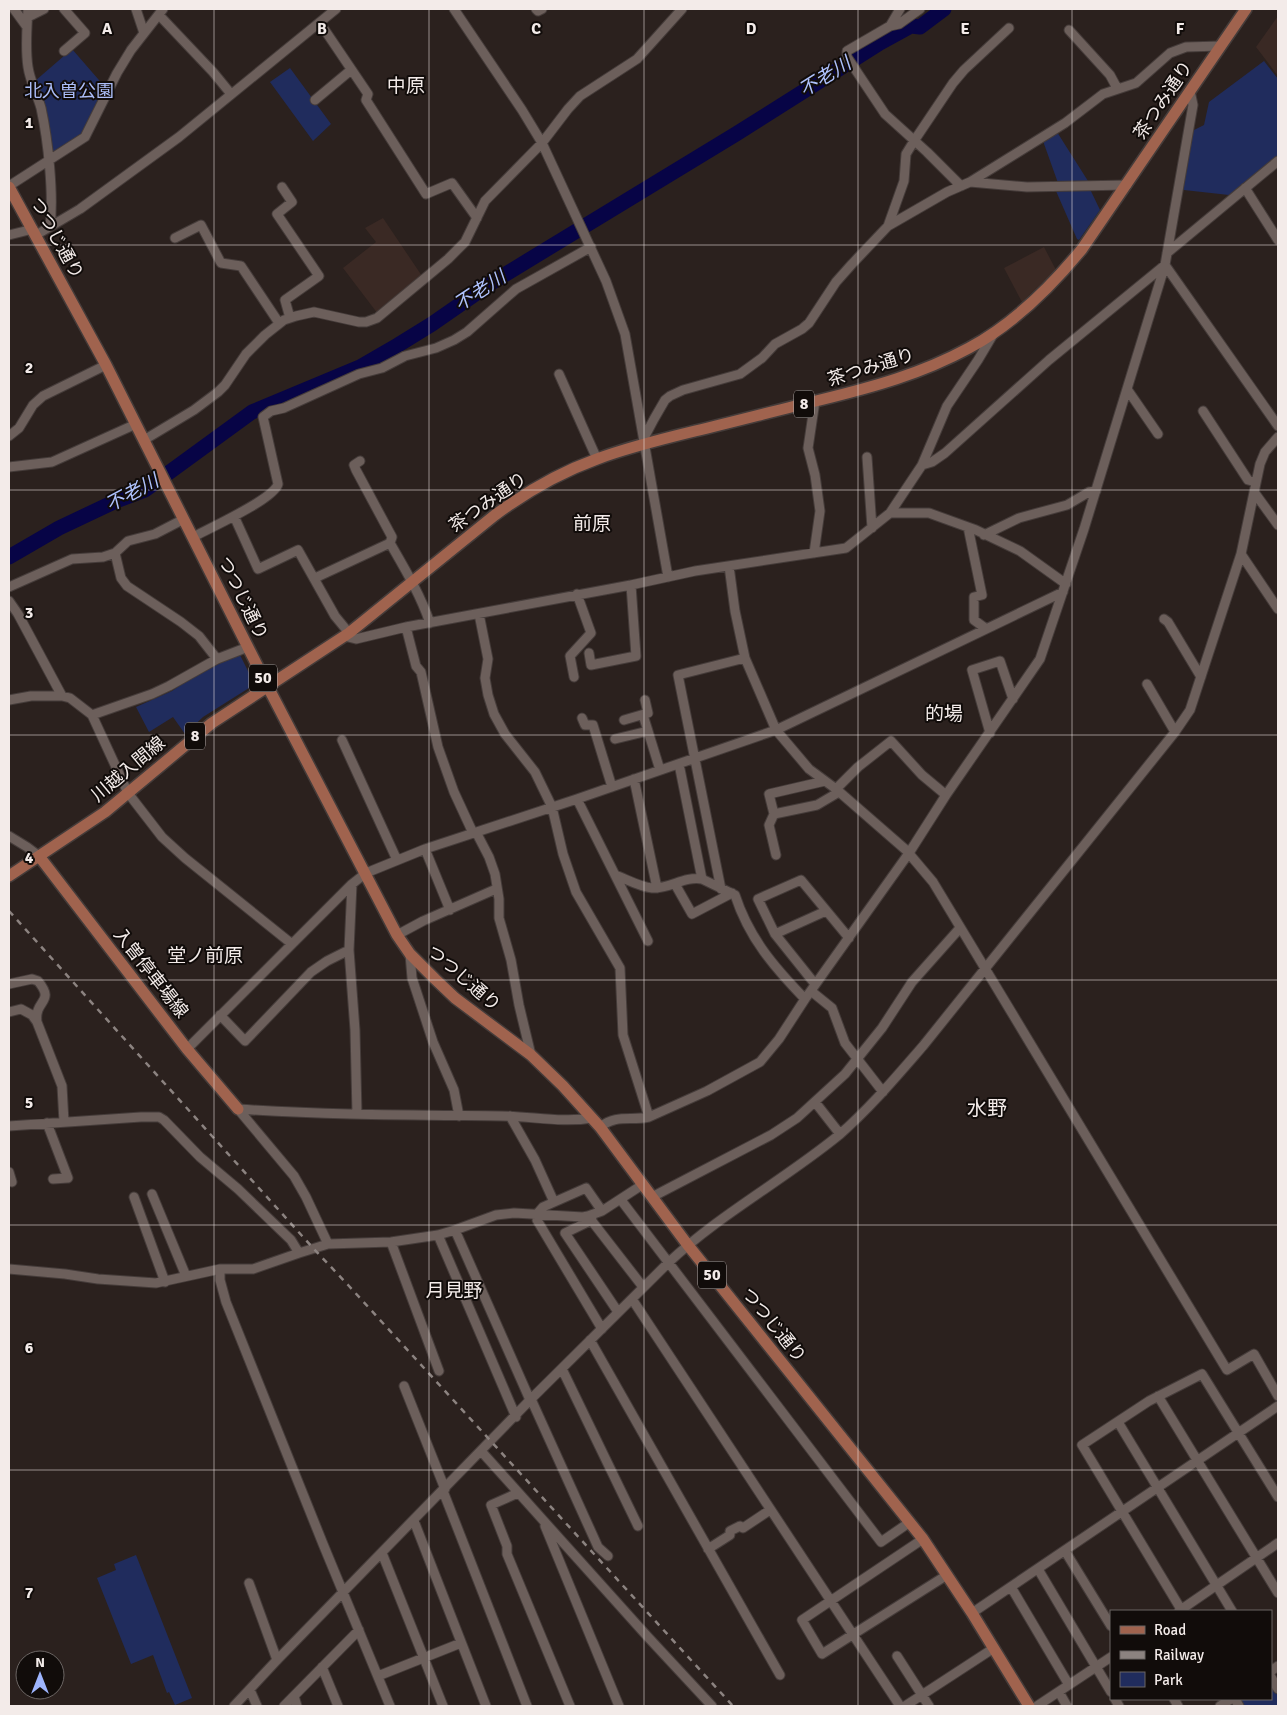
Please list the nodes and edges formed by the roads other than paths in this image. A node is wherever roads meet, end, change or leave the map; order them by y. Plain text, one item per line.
1 (14, 9) edge
2 (44, 9) edge
3 (64, 9) edge
4 (136, 9) edge
5 (336, 9) edge
6 (454, 9) edge
7 (536, 9) edge
8 (542, 9) edge
9 (682, 9) edge
10 (688, 9) edge
11 (900, 9) edge
12 (920, 9) edge
13 (1246, 9) edge
14 (161, 12) edge
15 (28, 13) edge
16 (320, 23) junction
17 (890, 26) junction
18 (27, 27) junction
19 (1008, 28) dead end
20 (1069, 30) dead end
21 (144, 33) junction
22 (1221, 46) junction
23 (64, 51) dead end
24 (351, 70) junction
25 (1117, 88) junction
26 (1190, 91) junction
27 (231, 94) junction
28 (315, 100) dead end
29 (914, 141) junction
30 (542, 143) junction
31 (49, 161) junction
32 (1278, 161) edge
33 (970, 182) junction
34 (1127, 185) junction
35 (961, 186) junction
36 (282, 187) dead end
37 (1245, 188) junction
38 (9, 189) edge
39 (477, 218) junction
40 (888, 226) junction
41 (50, 227) junction
42 (34, 232) junction
43 (9, 235) edge
44 (175, 238) dead end
45 (1278, 240) edge
46 (591, 247) junction
47 (1167, 253) junction
48 (1165, 265) junction
49 (290, 318) junction
50 (279, 323) junction
51 (994, 333) junction
52 (106, 365) junction
53 (558, 374) dead end
54 (1127, 389) junction
55 (815, 401) junction
56 (1203, 411) dead end
57 (136, 424) junction
58 (1278, 426) edge
59 (1158, 434) dead end
60 (9, 436) edge
61 (1278, 439) edge
62 (144, 440) junction
63 (644, 441) junction
64 (867, 457) dead end
65 (597, 458) junction
66 (360, 462) dead end
67 (922, 465) junction
68 (9, 467) edge
69 (1256, 482) junction
70 (1096, 491) junction
71 (1254, 492) junction
72 (890, 514) junction
73 (234, 516) junction
74 (184, 520) junction
75 (1278, 525) edge
76 (968, 527) junction
77 (872, 528) junction
78 (984, 535) junction
79 (193, 537) junction
80 (390, 543) junction
81 (115, 553) junction
82 (814, 553) junction
83 (1241, 554) junction
84 (729, 566) junction
85 (668, 577) junction
86 (315, 578) junction
87 (412, 581) junction
88 (631, 585) junction
89 (9, 587) edge
90 (1064, 588) junction
91 (577, 594) junction
92 (9, 601) edge
93 (1278, 609) edge
94 (479, 614) junction
95 (1164, 619) dead end
96 (430, 623) junction
97 (406, 628) junction
98 (986, 628) junction
99 (347, 635) junction
100 (248, 647) junction
101 (589, 653) dead end
102 (217, 658) junction
103 (745, 658) junction
104 (574, 677) dead end
105 (1201, 677) junction
106 (1147, 684) dead end
107 (268, 687) junction
108 (62, 696) junction
109 (1013, 699) junction
110 (9, 700) edge
111 (645, 700) dead end
112 (92, 715) junction
113 (643, 715) junction
114 (582, 718) dead end
115 (624, 720) dead end
116 (776, 730) junction
117 (648, 731) junction
118 (1175, 732) junction
119 (990, 733) junction
120 (615, 738) dead end
121 (342, 740) dead end
122 (694, 759) junction
123 (679, 764) junction
124 (660, 770) junction
125 (634, 779) junction
126 (825, 781) junction
127 (612, 787) junction
128 (838, 791) junction
129 (128, 794) junction
130 (946, 795) junction
131 (577, 799) junction
132 (552, 807) junction
133 (774, 814) junction
134 (475, 833) junction
135 (9, 836) edge
136 (425, 849) junction
137 (909, 853) junction
138 (776, 855) dead end
139 (39, 856) junction
140 (397, 860) junction
141 (366, 873) junction
142 (615, 875) junction
143 (9, 876) edge
144 (702, 879) junction
145 (352, 884) junction
146 (675, 884) junction
147 (658, 888) junction
148 (496, 889) junction
149 (721, 889) junction
150 (732, 893) junction
151 (450, 910) junction
152 (826, 911) junction
153 (960, 928) junction
154 (774, 934) junction
155 (397, 935) junction
156 (849, 938) junction
157 (648, 941) dead end
158 (292, 944) junction
159 (349, 950) junction
160 (410, 954) junction
161 (985, 970) junction
162 (9, 984) edge
163 (813, 987) junction
164 (805, 999) junction
165 (42, 1002) junction
166 (21, 1009) junction
167 (9, 1012) edge
168 (220, 1015) junction
169 (37, 1022) junction
170 (187, 1048) junction
171 (531, 1055) junction
172 (858, 1058) junction
173 (883, 1092) junction
174 (816, 1102) junction
175 (238, 1109) junction
176 (357, 1114) junction
177 (459, 1116) junction
178 (510, 1116) junction
179 (649, 1116) junction
180 (592, 1118) junction
181 (64, 1122) junction
182 (47, 1123) junction
183 (9, 1126) edge
184 (600, 1127) junction
185 (840, 1134) junction
186 (9, 1172) edge
187 (53, 1179) dead end
188 (12, 1182) dead end
189 (642, 1185) junction
190 (152, 1194) dead end
191 (134, 1197) dead end
192 (652, 1197) junction
193 (621, 1200) junction
194 (554, 1202) junction
195 (602, 1211) junction
196 (536, 1214) junction
197 (590, 1218) junction
198 (456, 1230) junction
199 (438, 1235) junction
200 (392, 1242) junction
201 (328, 1244) junction
202 (688, 1244) junction
203 (299, 1253) junction
204 (668, 1263) junction
205 (9, 1269) edge
206 (220, 1269) junction
207 (186, 1276) junction
208 (165, 1282) junction
209 (643, 1287) junction
210 (632, 1299) junction
211 (618, 1312) junction
212 (602, 1329) junction
213 (590, 1340) junction
214 (562, 1369) junction
215 (439, 1371) dead end
216 (404, 1386) dead end
217 (1158, 1396) junction
218 (1278, 1396) edge
219 (531, 1400) junction
220 (1278, 1406) edge
221 (516, 1417) junction
222 (1118, 1422) junction
223 (1239, 1433) junction
224 (481, 1451) junction
225 (1197, 1461) junction
226 (1158, 1488) junction
227 (444, 1490) junction
228 (518, 1493) junction
229 (1278, 1497) edge
230 (770, 1510) junction
231 (1122, 1512) junction
232 (414, 1521) junction
233 (544, 1522) junction
234 (910, 1522) junction
235 (638, 1526) dead end
236 (923, 1539) junction
237 (1278, 1544) edge
238 (708, 1549) junction
239 (1065, 1551) junction
240 (382, 1553) junction
241 (608, 1556) dead end
242 (1257, 1558) junction
243 (1038, 1568) junction
244 (947, 1575) junction
245 (249, 1584) dead end
246 (1217, 1586) junction
247 (1011, 1587) junction
248 (343, 1593) junction
249 (1278, 1593) edge
250 (830, 1601) junction
251 (1179, 1610) edge
252 (1181, 1610) edge
253 (1231, 1610) edge
254 (972, 1613) junction
255 (1110, 1624) edge
256 (359, 1630) junction
257 (853, 1634) junction
258 (461, 1643) junction
259 (994, 1648) junction
260 (897, 1656) dead end
261 (423, 1658) junction
262 (1110, 1658) edge
263 (277, 1660) junction
264 (322, 1667) junction
265 (1096, 1667) junction
266 (378, 1676) junction
267 (780, 1676) dead end
268 (1069, 1685) junction
269 (250, 1690) junction
270 (1110, 1690) edge
271 (1059, 1692) junction
272 (922, 1695) junction
273 (294, 1696) junction
274 (1231, 1700) edge
275 (234, 1706) edge
276 (257, 1706) edge
277 (284, 1706) edge
278 (298, 1706) edge
279 (338, 1706) edge
280 (390, 1706) edge
281 (443, 1706) edge
282 (486, 1706) edge
283 (527, 1706) edge
284 (570, 1706) edge
285 (619, 1706) edge
286 (712, 1706) edge
287 (900, 1706) edge
288 (905, 1706) edge
289 (930, 1706) edge
290 (1029, 1706) edge
291 (1037, 1706) edge
292 (1067, 1706) edge
293 (1220, 1706) edge

1 - 18 street
2 - 15 street
3 - 23 street
4 - 21 street
5 - 16 street
6 - 30 street
7 - 8 street
9 - 10 street
9 - 30 street
11 - 17 street
12 - 17 street
13 - 22 main road, 茶つみ通り / 8
14 - 21 street
14 - 27 street
15 - 18 street
16 - 24 street
16 - 27 street
17 - 29 street
18 - 31 street
19 - 29 street
20 - 25 street
21 - 31 street
22 - 25 street
22 - 26 main road, 茶つみ通り / 8
24 - 28 street
24 - 39 street
25 - 33 street
26 - 34 main road, 茶つみ通り / 8
26 - 47 street
27 - 41 street
29 - 35 street
29 - 40 street
30 - 39 street
30 - 46 street
31 - 38 street
31 - 41 street
32 - 37 street
33 - 34 street
33 - 35 street
34 - 51 main road, 茶つみ通り / 8
35 - 40 street
36 - 49 street
37 - 45 street
37 - 47 street
38 - 42 main road, つつじ通り / 50
39 - 49 street
40 - 63 street
41 - 42 street
42 - 43 street
42 - 52 main road, つつじ通り / 50
44 - 50 street
46 - 63 street
46 - 73 street
47 - 48 street
48 - 54 street
48 - 58 street
48 - 67 street
49 - 50 street
50 - 62 street
51 - 55 main road, 茶つみ通り / 8
51 - 67 street
52 - 57 main road, つつじ通り / 50
52 - 60 street
53 - 65 street
54 - 59 street
54 - 70 street
55 - 63 main road, 茶つみ通り / 8
55 - 82 street
56 - 69 street
57 - 62 main road, つつじ通り / 50
57 - 68 street
61 - 69 street
62 - 74 main road, つつじ通り / 50
63 - 65 main road, 茶つみ通り / 8
63 - 85 street
64 - 77 street
65 - 87 main road, 茶つみ通り / 8
66 - 80 street
67 - 72 street
69 - 71 street
70 - 78 street
70 - 90 street
71 - 75 street
71 - 83 street
72 - 76 street
72 - 77 street
73 - 79 street
73 - 86 street
74 - 79 main road, つつじ通り / 50
74 - 81 street
76 - 78 street
76 - 98 street
77 - 82 street
78 - 90 street
79 - 100 main road, つつじ通り / 50
80 - 86 street
80 - 87 street
81 - 89 street
81 - 102 street
82 - 84 street
83 - 93 street
83 - 105 street
84 - 85 street
84 - 103 street
85 - 88 street
86 - 99 street
87 - 96 street
87 - 99 main road, 茶つみ通り / 8
88 - 91 street
88 - 101 street
90 - 98 street
90 - 109 street
91 - 94 street
91 - 104 street
92 - 108 street
94 - 96 street
94 - 132 street
95 - 105 street
96 - 97 street
97 - 99 street
97 - 134 street
98 - 116 street
99 - 107 main road, 茶つみ通り / 8
100 - 102 street
100 - 107 main road, つつじ通り / 50
102 - 112 street
103 - 116 street
103 - 122 street
105 - 118 street
106 - 118 street
107 - 129 main road, 川越入間線 / 8
107 - 141 main road, つつじ通り / 50
108 - 110 street
108 - 112 street
109 - 119 street
109 - 119 street
111 - 113 street
112 - 129 street
113 - 115 street
113 - 117 street
114 - 127 street
116 - 122 street
116 - 126 street
117 - 120 street
117 - 124 street
118 - 161 street
119 - 130 street
121 - 140 street
122 - 123 street
122 - 149 street
123 - 124 street
123 - 144 street
124 - 125 street
125 - 127 street
125 - 147 street
126 - 128 street
126 - 133 street
127 - 131 street
128 - 130 street
128 - 133 street
128 - 137 street
129 - 139 main road, 川越入間線 / 8
129 - 158 street
130 - 137 street
131 - 132 street
131 - 142 street
132 - 134 street
132 - 179 street
133 - 138 street
134 - 136 street
134 - 148 street
135 - 139 street
136 - 140 street
136 - 151 street
137 - 153 street
137 - 156 street
139 - 143 main road, 川越入間線 / 8
139 - 170 main road, 入曽停車場線
140 - 141 street
141 - 145 street
141 - 155 main road, つつじ通り / 50
142 - 147 street
142 - 157 street
144 - 146 street
144 - 149 street
145 - 158 street
145 - 159 street
146 - 147 street
146 - 150 street
148 - 151 street
148 - 171 street
149 - 150 street
150 - 164 street
151 - 155 street
152 - 154 street
152 - 154 street
152 - 156 street
153 - 161 street
153 - 172 street
154 - 163 street
155 - 160 main road, つつじ通り / 50
156 - 163 street
158 - 168 street
159 - 168 street
159 - 176 street
160 - 171 main road, つつじ通り / 50
160 - 177 street
161 - 173 street
161 - 218 street
162 - 165 street
163 - 164 street
163 - 172 street
164 - 179 street
165 - 166 street
165 - 169 street
166 - 167 street
166 - 169 street
168 - 170 street
169 - 181 street
170 - 175 main road, 入曽停車場線
171 - 180 main road, つつじ通り / 50
172 - 173 street
172 - 174 street
173 - 185 street
174 - 185 street
174 - 192 street
175 - 176 street
175 - 201 street
176 - 177 street
177 - 178 street
178 - 180 street
178 - 194 street
179 - 184 street
180 - 184 main road, つつじ通り / 50
181 - 182 street
181 - 203 street
182 - 183 street
182 - 187 street
184 - 189 main road, つつじ通り / 50
185 - 202 street
186 - 188 street
189 - 192 main road, つつじ通り / 50
189 - 193 street
190 - 207 street
191 - 208 street
192 - 202 main road, つつじ通り / 50
193 - 195 street
193 - 204 street
194 - 195 street
194 - 196 street
195 - 197 street
196 - 197 street
196 - 198 street
196 - 212 street
197 - 209 street
197 - 211 street
198 - 199 street
198 - 219 street
199 - 200 street
199 - 221 street
200 - 201 street
200 - 215 street
201 - 203 street
202 - 204 street
202 - 234 main road, つつじ通り / 50
203 - 206 street
204 - 209 street
204 - 234 street
205 - 208 street
206 - 207 street
206 - 248 street
207 - 208 street
209 - 210 street
210 - 211 street
210 - 230 street
211 - 212 street
212 - 213 street
213 - 214 street
213 - 238 street
214 - 219 street
214 - 235 street
216 - 227 street
217 - 222 street
217 - 223 street
217 - 225 street
219 - 221 street
219 - 241 street
220 - 223 street
221 - 224 street
222 - 226 street
222 - 231 street
223 - 225 street
223 - 229 street
224 - 227 street
224 - 228 street
225 - 226 street
225 - 242 street
226 - 231 street
226 - 246 street
227 - 232 street
227 - 283 street
228 - 233 street
228 - 284 street
230 - 238 street
230 - 250 street
231 - 239 street
231 - 251 street
232 - 240 street
232 - 258 street
233 - 285 street
233 - 286 street
234 - 236 main road, つつじ通り / 50
236 - 244 main road, つつじ通り / 50
236 - 250 street
237 - 242 street
238 - 267 street
239 - 243 street
239 - 255 street
240 - 248 street
240 - 261 street
242 - 246 street
242 - 249 street
243 - 247 street
243 - 265 street
244 - 254 main road, つつじ通り / 50
244 - 257 street
245 - 263 street
246 - 252 street
246 - 253 street
247 - 254 street
247 - 268 street
248 - 256 street
248 - 263 street
250 - 257 street
250 - 257 street
254 - 259 main road, つつじ通り / 50
256 - 264 street
256 - 266 street
257 - 287 street
258 - 261 street
258 - 282 street
259 - 272 street
259 - 290 main road, つつじ通り / 50
260 - 272 street
261 - 266 street
261 - 281 street
262 - 265 street
263 - 269 street
264 - 273 street
264 - 279 street
265 - 268 street
265 - 270 street
266 - 280 street
268 - 271 street
269 - 275 street
269 - 276 street
271 - 291 street
271 - 292 street
272 - 288 street
272 - 289 street
273 - 277 street
273 - 278 street
274 - 293 street

